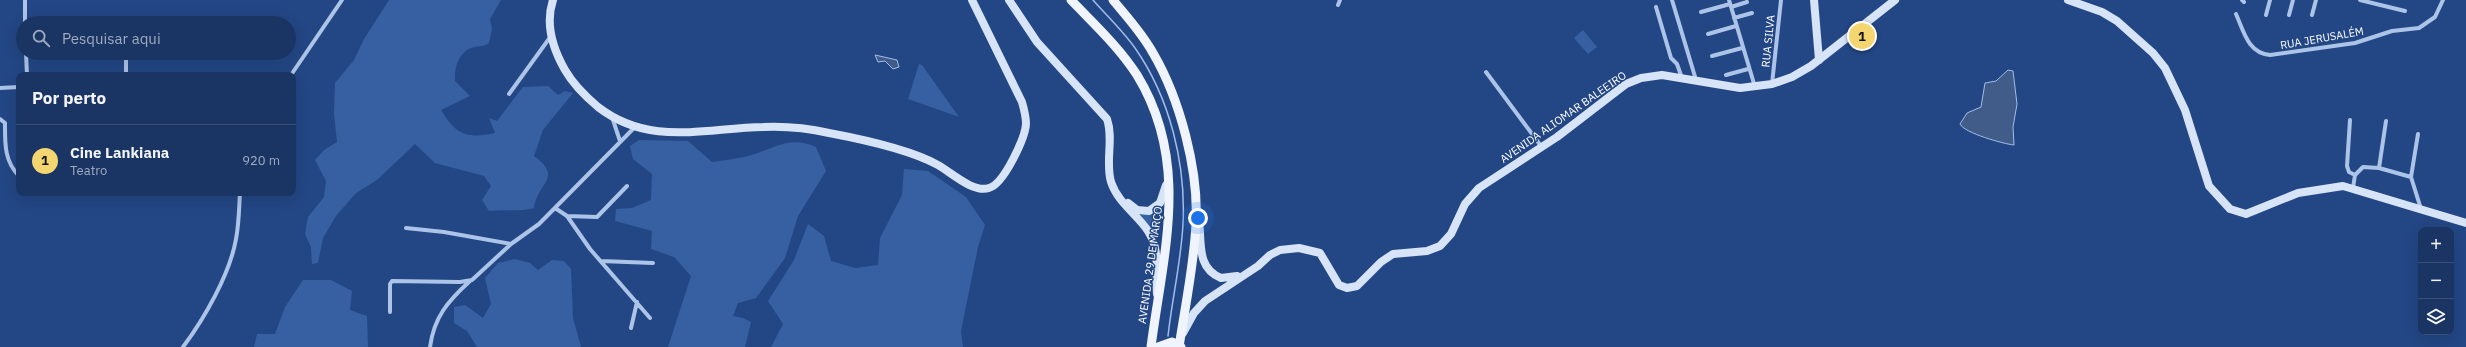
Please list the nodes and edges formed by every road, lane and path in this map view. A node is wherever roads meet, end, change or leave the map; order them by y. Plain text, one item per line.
1 (25, 0) edge
2 (342, 0) edge
3 (553, 0) edge
4 (972, 0) edge
5 (1009, 0) edge
6 (1071, 0) edge
7 (1113, 0) edge
8 (1340, 0) edge
9 (1672, 0) edge
10 (1781, 0) edge
11 (1814, 0) edge
12 (1895, 0) edge
13 (2068, 0) edge
14 (2270, 0) edge
15 (2293, 0) edge
16 (2316, 0) edge
17 (2360, 0) edge
18 (2442, 0) edge
19 (1747, 2) dead end
20 (1730, 4) edge
21 (1338, 5) dead end
22 (1656, 7) dead end
23 (1701, 12) dead end
24 (1752, 12) dead end
25 (2404, 12) dead end
26 (2236, 14) dead end
27 (2266, 15) dead end
28 (2289, 15) dead end
29 (2312, 15) dead end
30 (25, 16) edge
31 (1734, 18) junction
32 (1736, 26) junction
33 (1708, 34) dead end
34 (551, 36) junction
35 (1742, 48) junction
36 (1712, 56) dead end
37 (26, 60) edge
38 (126, 60) edge
39 (1819, 60) junction
40 (1748, 69) junction
41 (27, 72) edge
42 (126, 72) edge
43 (293, 72) edge
44 (1486, 72) dead end
45 (1726, 75) dead end
46 (1682, 78) junction
47 (1696, 81) junction
48 (1772, 84) junction
49 (16, 87) edge
50 (1755, 87) junction
51 (0, 88) edge
52 (509, 94) dead end
53 (612, 117) junction
54 (1, 119) edge
55 (2350, 120) dead end
56 (2386, 121) dead end
57 (634, 128) junction
58 (2418, 134) dead end
59 (620, 142) junction
60 (1541, 146) junction
61 (2379, 168) junction
62 (16, 172) edge
63 (1168, 172) junction
64 (1109, 174) junction
65 (2355, 175) junction
66 (2411, 177) junction
67 (627, 186) dead end
68 (2353, 188) junction
69 (240, 196) edge
70 (1196, 202) junction
71 (555, 208) junction
72 (2422, 210) junction
73 (566, 216) junction
74 (2466, 222) edge
75 (406, 228) dead end
76 (511, 244) junction
77 (1265, 259) junction
78 (601, 261) junction
79 (653, 263) dead end
80 (472, 280) junction
81 (637, 302) junction
82 (1157, 302) junction
83 (390, 312) dead end
84 (650, 318) dead end
85 (631, 328) dead end
86 (1180, 344) edge
87 (183, 347) edge
88 (430, 347) edge
89 (1151, 347) edge
90 (1158, 347) edge

1 - 30 street
2 - 43 street
3 - 34 main road
4 - 57 main road
5 - 64 main road
6 - 63 main road, AVENIDA 29 DE MARÇO
7 - 70 main road
8 - 21 street
9 - 47 street
10 - 48 street, RUA SILVA
11 - 39 main road
12 - 39 main road, AVENIDA ALIOMAR BALEEIRO
13 - 68 main road
14 - 27 street
15 - 28 street
16 - 29 street
17 - 25 street
18 - 26 street, RUA JERUSALÉM
19 - 20 street
20 - 23 street
20 - 31 street
22 - 46 street
24 - 31 street
31 - 32 street
32 - 33 street
32 - 35 street
34 - 52 street
34 - 53 main road
35 - 36 street
35 - 40 street
37 - 41 street
38 - 42 street
39 - 48 main road, AVENIDA ALIOMAR BALEEIRO
40 - 45 street
40 - 50 street
44 - 60 street
46 - 47 main road, AVENIDA ALIOMAR BALEEIRO
46 - 60 main road, AVENIDA ALIOMAR BALEEIRO
47 - 50 main road, AVENIDA ALIOMAR BALEEIRO
48 - 50 main road, AVENIDA ALIOMAR BALEEIRO
49 - 51 street
53 - 57 main road
53 - 59 street
54 - 62 street
55 - 65 street
56 - 61 street
57 - 59 street
58 - 66 street
59 - 71 street
60 - 77 main road, AVENIDA ALIOMAR BALEEIRO
61 - 65 street
61 - 66 street
63 - 64 main road
63 - 82 main road, AVENIDA 29 DE MARÇO
64 - 82 main road
65 - 68 street
66 - 72 street
67 - 73 street
68 - 72 main road
69 - 87 street
70 - 77 main road, AVENIDA ALIOMAR BALEEIRO
70 - 86 main road
71 - 73 street
71 - 76 street
72 - 74 main road
73 - 78 street
75 - 76 street
76 - 80 street
77 - 86 main road, AVENIDA ALIOMAR BALEEIRO
78 - 79 street
78 - 81 street
80 - 83 street
80 - 88 street
81 - 84 street
81 - 85 street
82 - 89 main road, AVENIDA 29 DE MARÇO
86 - 90 main road

